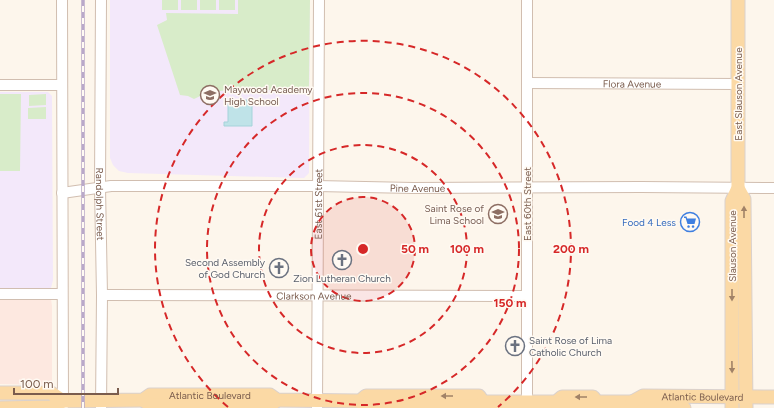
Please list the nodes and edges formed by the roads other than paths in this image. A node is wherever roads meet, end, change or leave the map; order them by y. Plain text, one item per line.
1 (62, 0) edge
2 (101, 0) edge
3 (318, 0) edge
4 (527, 0) edge
5 (738, 0) edge
6 (527, 83) junction
7 (738, 84) junction
8 (0, 85) edge
9 (62, 85) junction
10 (317, 186) junction
11 (100, 187) junction
12 (527, 187) junction
13 (738, 188) junction
14 (774, 188) edge
15 (62, 193) junction
16 (0, 294) edge
17 (62, 294) junction
18 (102, 295) junction
19 (318, 296) junction
20 (527, 296) junction
21 (0, 393) edge
22 (774, 396) edge
23 (732, 402) edge
24 (746, 402) edge
25 (100, 403) edge
26 (63, 404) edge
27 (317, 404) edge
28 (527, 405) edge
29 (632, 405) edge
30 (0, 408) edge
31 (684, 408) edge

1 - 9 street
2 - 11 street, Randolph Street
3 - 10 street, East 61st Street
4 - 6 street, East 60th Street
5 - 7 main road, East Slauson Avenue
6 - 7 street, Flora Avenue
6 - 12 street, East 60th Street
7 - 13 main road, East Slauson Avenue
8 - 9 street
9 - 15 street
10 - 11 street, Pine Avenue
10 - 12 street, Pine Avenue
10 - 19 street, East 61st Street
11 - 15 street, Pine Avenue
11 - 18 street, Randolph Street
12 - 13 street, Pine Avenue
12 - 20 street, East 60th Street
13 - 14 street, Pine Avenue
13 -> 23 main road, Slauson Avenue
24 -> 13 main road, Slauson Avenue
15 - 17 street
16 - 17 street
17 - 26 street
18 - 19 street, Clarkson Avenue
18 - 25 street, Randolph Street
19 - 20 street, Clarkson Avenue
19 - 27 street, East 61st Street
20 - 28 street, East 60th Street
21 - 26 main road
22 - 24 main road, Atlantic Boulevard
23 - 24 main road, Atlantic Boulevard
23 - 29 main road, Atlantic Boulevard
25 - 26 main road, Atlantic Boulevard
25 - 27 main road, Atlantic Boulevard
26 - 30 main road
27 - 28 main road, Atlantic Boulevard
28 - 29 main road, Atlantic Boulevard
29 - 31 main road, Atlantic Boulevard

